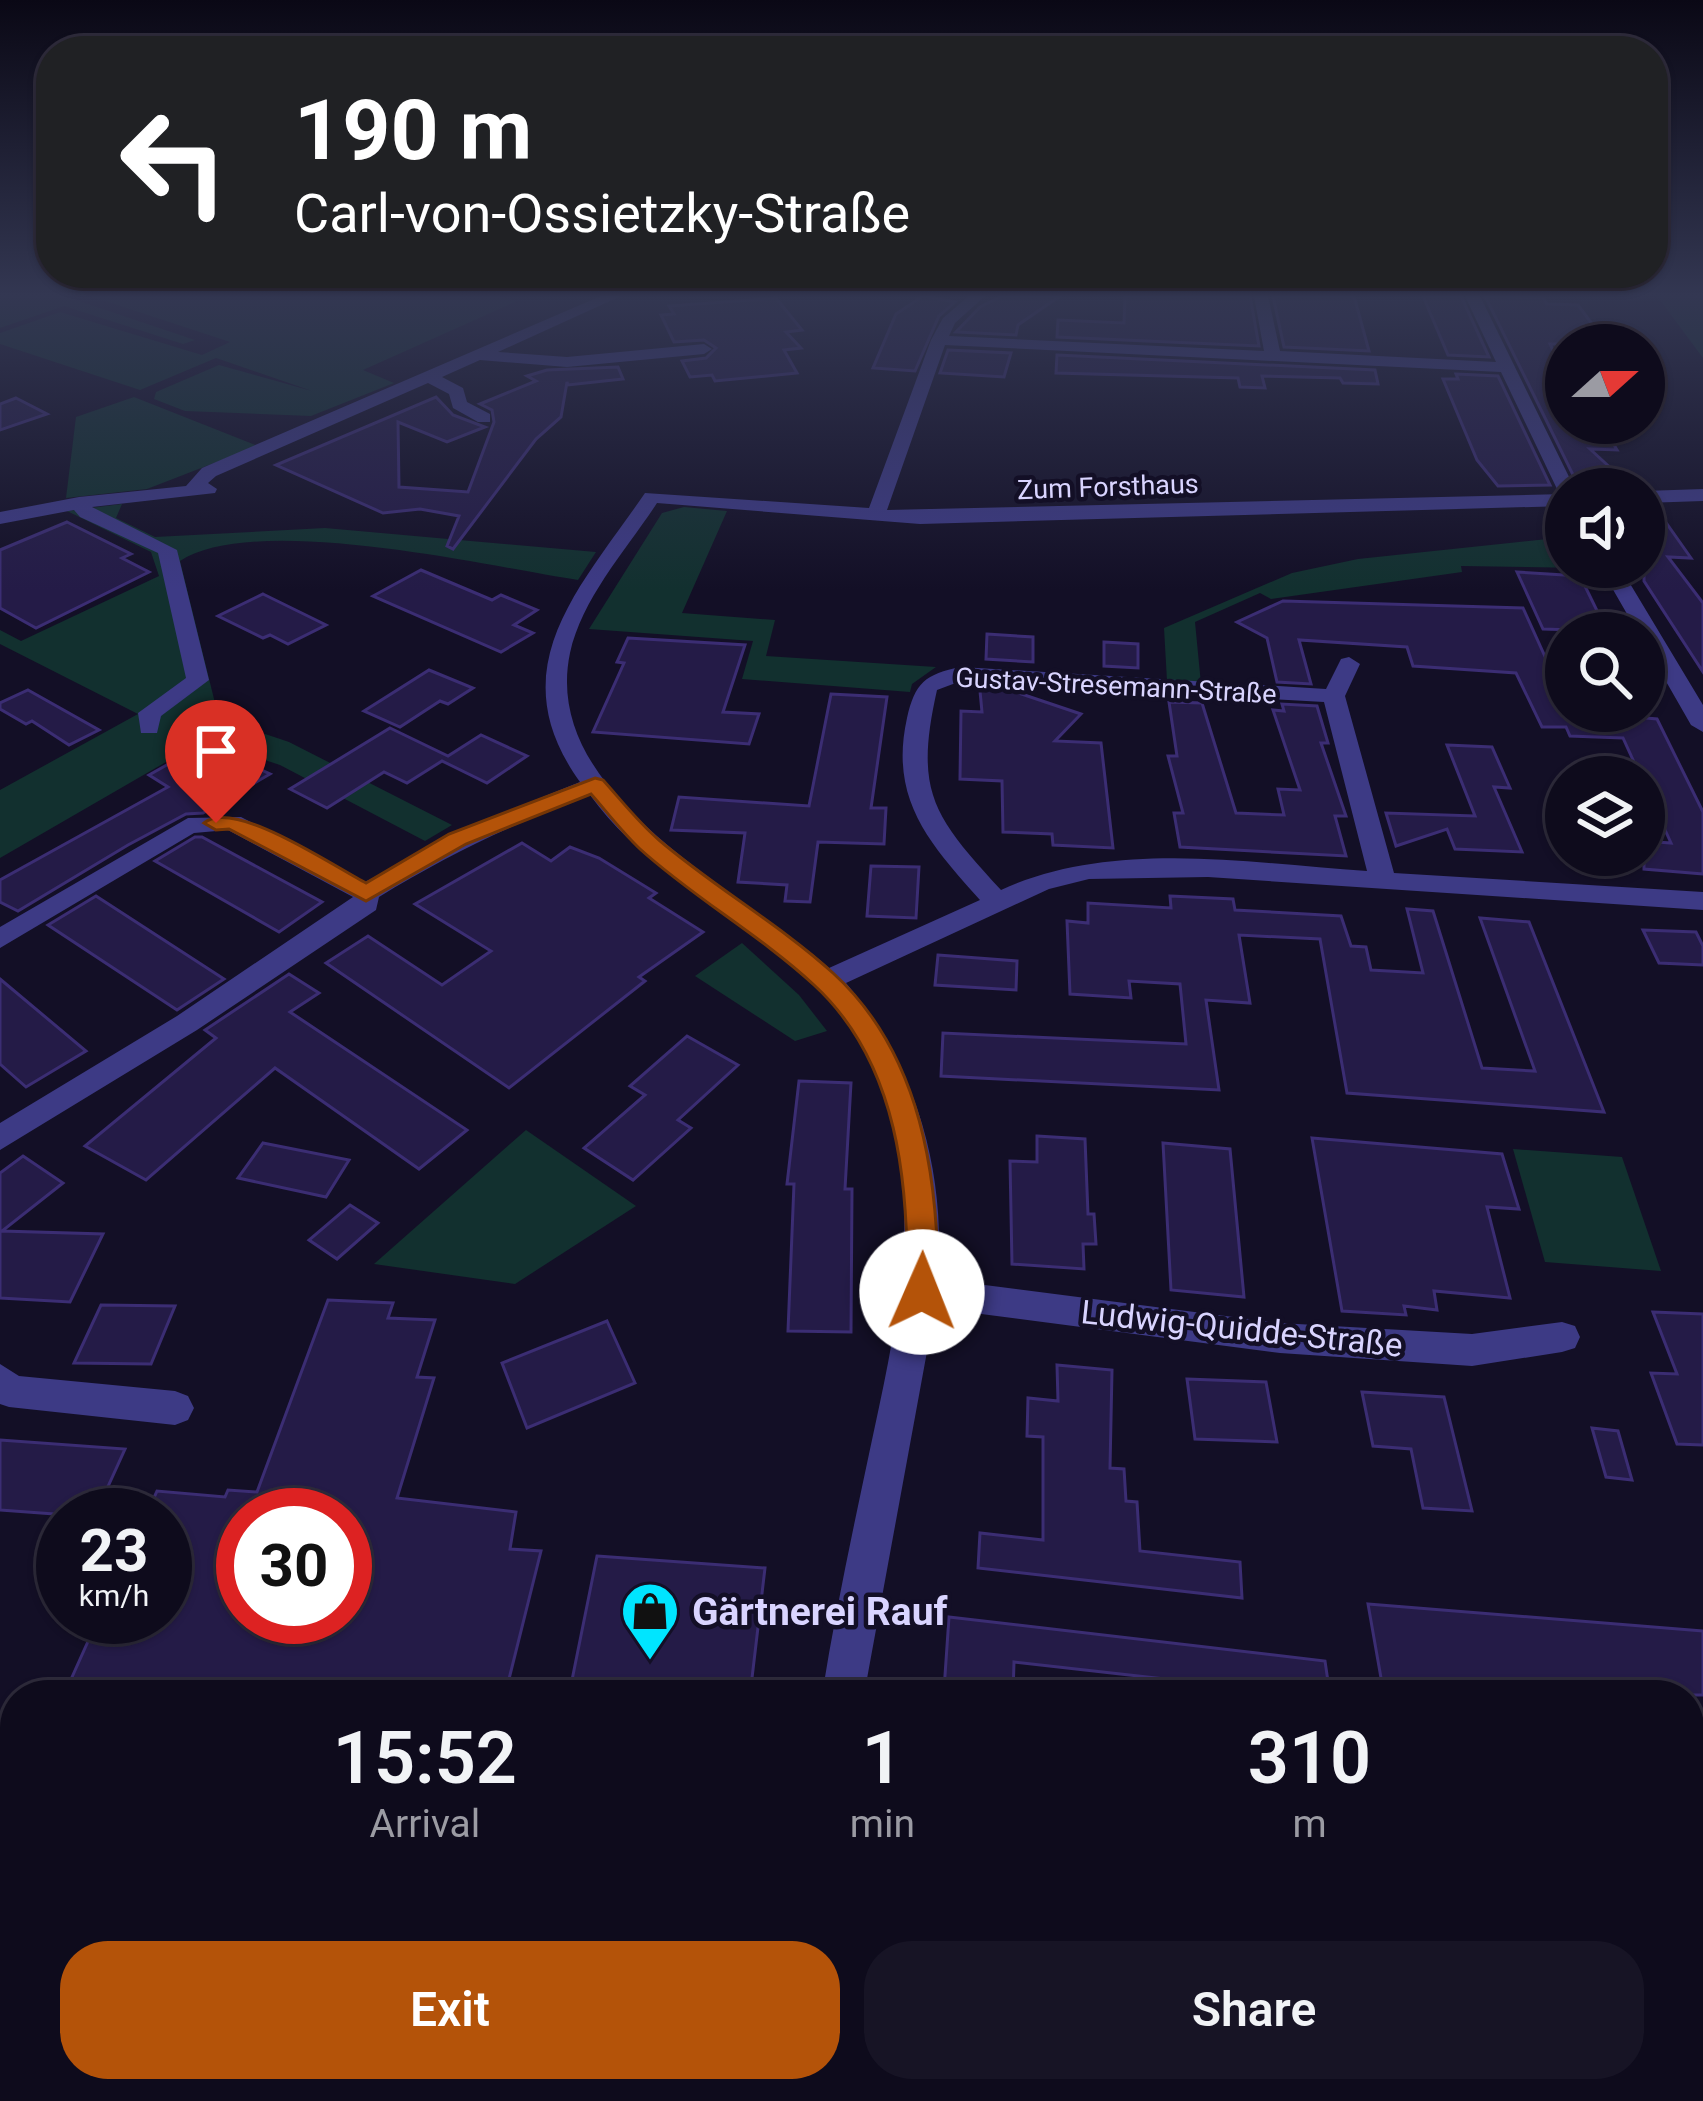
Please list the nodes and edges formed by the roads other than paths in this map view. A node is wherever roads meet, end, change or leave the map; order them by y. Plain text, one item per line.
1 (390, 394) edge
2 (457, 394) edge
3 (919, 394) edge
4 (1519, 394) edge
5 (484, 418) dead end
6 (1556, 468) edge
7 (1703, 495) edge
8 (1665, 496) edge
9 (1545, 501) edge
10 (79, 503) junction
11 (875, 517) junction
12 (0, 518) edge
13 (1622, 588) edge
14 (1349, 664) dead end
15 (1334, 696) junction
16 (1703, 725) edge
17 (149, 728) dead end
18 (595, 785) junction
19 (1383, 880) junction
20 (366, 893) junction
21 (996, 901) junction
22 (1703, 901) edge
23 (0, 939) edge
24 (826, 981) junction
25 (1, 1136) edge
26 (922, 1292) junction
27 (1562, 1337) dead end
28 (0, 1380) edge
29 (175, 1408) dead end
30 (846, 1680) edge

1 - 10 street
2 - 5 street
3 - 11 street
4 - 6 street
7 - 8 street
9 - 11 street, Zum Forsthaus
10 - 12 street
10 - 17 street
11 - 18 street, Zum Forsthaus
13 - 16 street
14 - 15 street
15 - 19 street
15 - 21 street, Gustav-Stresemann-Straße
18 - 20 street
18 - 24 street
19 - 21 street
19 - 22 street
20 - 23 street
20 - 25 street
21 - 24 street
24 - 26 street
26 - 27 street, Ludwig-Quidde-Straße
26 - 30 street
28 - 29 street

